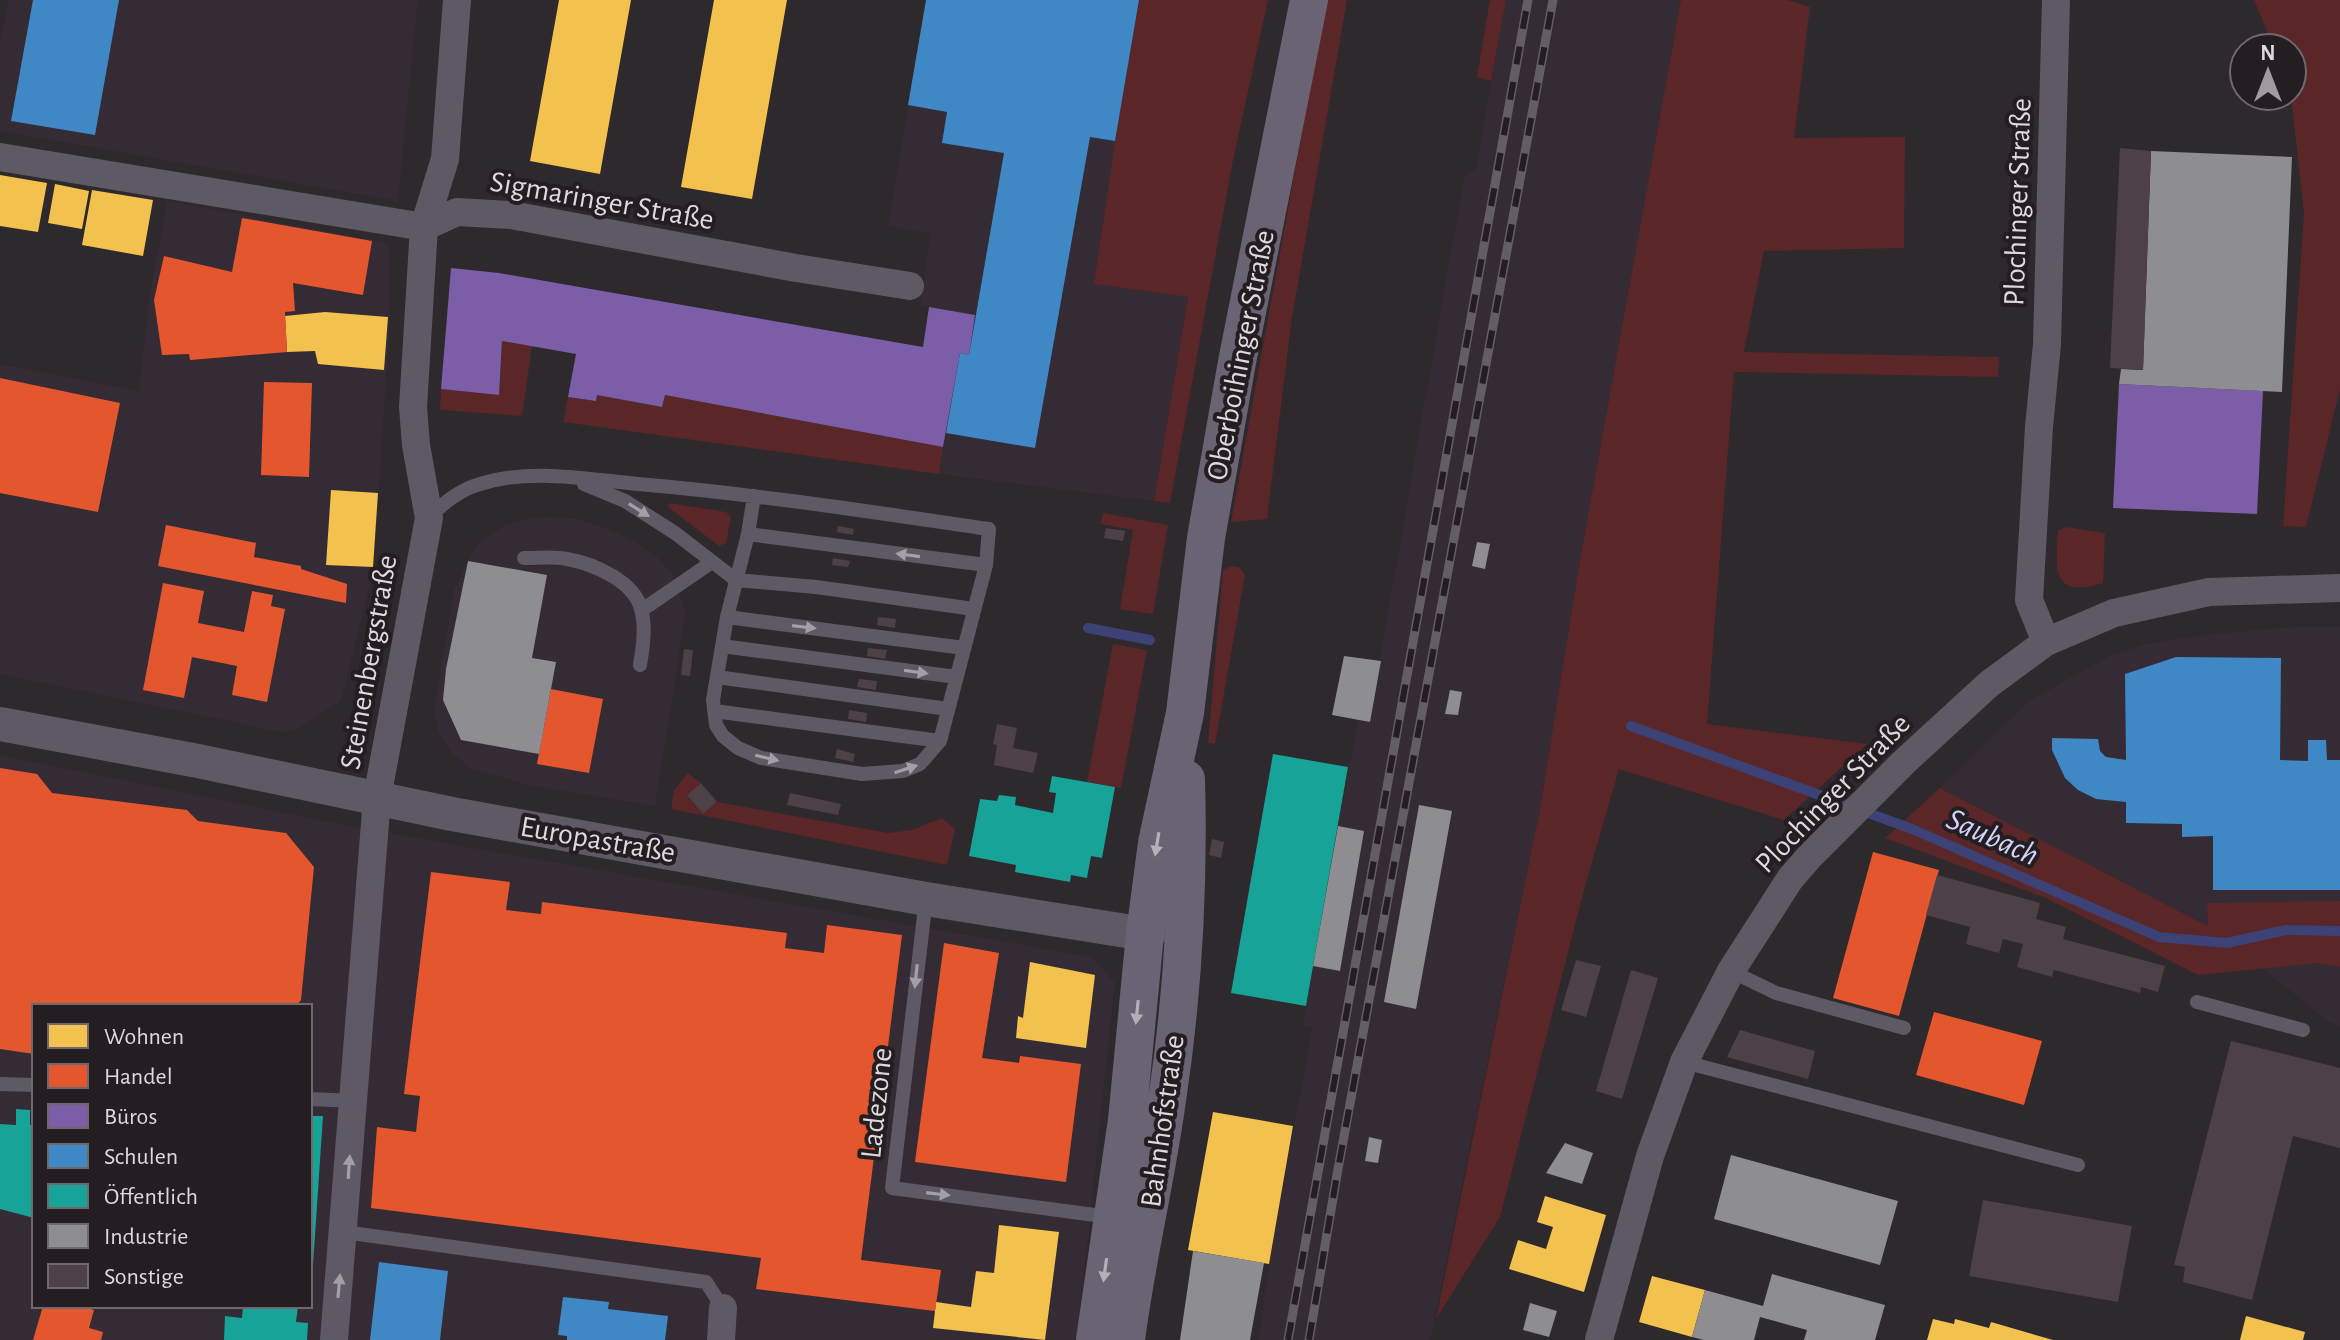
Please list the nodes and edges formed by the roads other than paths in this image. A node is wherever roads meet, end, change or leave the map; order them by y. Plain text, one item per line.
1 (457, 0) edge
2 (1309, 0) edge
3 (2056, 0) edge
4 (0, 157) edge
5 (424, 227) junction
6 (910, 286) dead end
7 (569, 477) junction
8 (754, 496) junction
9 (429, 518) junction
10 (748, 534) junction
11 (524, 558) dead end
12 (712, 562) junction
13 (986, 565) junction
14 (736, 580) junction
15 (2340, 588) edge
16 (974, 609) junction
17 (642, 610) junction
18 (727, 617) junction
19 (2046, 642) junction
20 (722, 646) junction
21 (964, 648) junction
22 (640, 665) dead end
23 (717, 677) junction
24 (956, 677) junction
25 (948, 709) junction
26 (714, 711) junction
27 (1185, 713) junction
28 (0, 724) edge
29 (940, 741) junction
30 (377, 798) junction
31 (926, 899) junction
32 (1185, 900) junction
33 (1145, 934) junction
34 (1731, 971) junction
35 (2197, 1002) dead end
36 (1179, 1008) junction
37 (2222, 1009) junction
38 (2218, 1024) dead end
39 (1904, 1028) dead end
40 (2303, 1030) dead end
41 (1684, 1062) junction
42 (0, 1084) edge
43 (32, 1085) edge
44 (312, 1099) edge
45 (354, 1101) junction
46 (2078, 1165) dead end
47 (1112, 1217) junction
48 (344, 1232) junction
49 (723, 1308) joint
50 (334, 1340) edge
51 (721, 1340) edge
52 (1095, 1340) edge
53 (1126, 1340) edge
54 (1599, 1340) edge

1 - 5 street, Steinenbergstraße
2 - 27 main road, Oberboihinger Straße
3 - 19 street, Plochinger Straße
4 - 5 street
5 - 6 street, Sigmaringer Straße
5 - 9 street, Steinenbergstraße
7 - 8 lane
7 - 9 lane
7 -> 12 lane
8 - 10 lane
8 - 13 lane
9 - 30 street, Steinenbergstraße
13 -> 10 lane
10 - 14 lane
11 - 17 lane
12 - 14 lane
12 - 17 lane
13 - 16 lane
14 - 16 lane
14 - 18 lane
15 - 19 street, Plochinger Straße
16 - 21 lane
17 - 22 lane
18 - 20 lane
18 -> 21 lane
19 - 34 street, Plochinger Straße
20 - 23 lane
20 -> 24 lane
21 - 24 lane
23 - 25 lane
23 - 26 lane
24 - 25 lane
25 - 29 lane
26 - 29 lane
26 -> 29 lane
27 - 32 main road, Oberboihinger Straße
27 -> 33 main road, Oberboihinger Straße
28 - 30 street, Europastraße
30 - 31 street, Europastraße
30 - 45 street, Steinenbergstraße
31 - 33 street, Europastraße
31 -> 47 lane, Ladezone
32 - 33 street
32 - 36 main road, Bahnhofstraße
33 - 36 main road
33 -> 47 main road, Bahnhofstraße
34 - 39 lane
34 - 41 street, Plochinger Straße
35 - 37 lane
36 - 53 main road, Bahnhofstraße
37 - 38 lane
37 - 40 lane
41 - 46 lane
41 - 54 street, Plochinger Straße
42 - 43 lane
44 - 45 lane
48 -> 45 street, Steinenbergstraße
47 -> 52 main road, Bahnhofstraße
48 - 49 lane
50 -> 48 street, Steinenbergstraße
49 - 51 street

